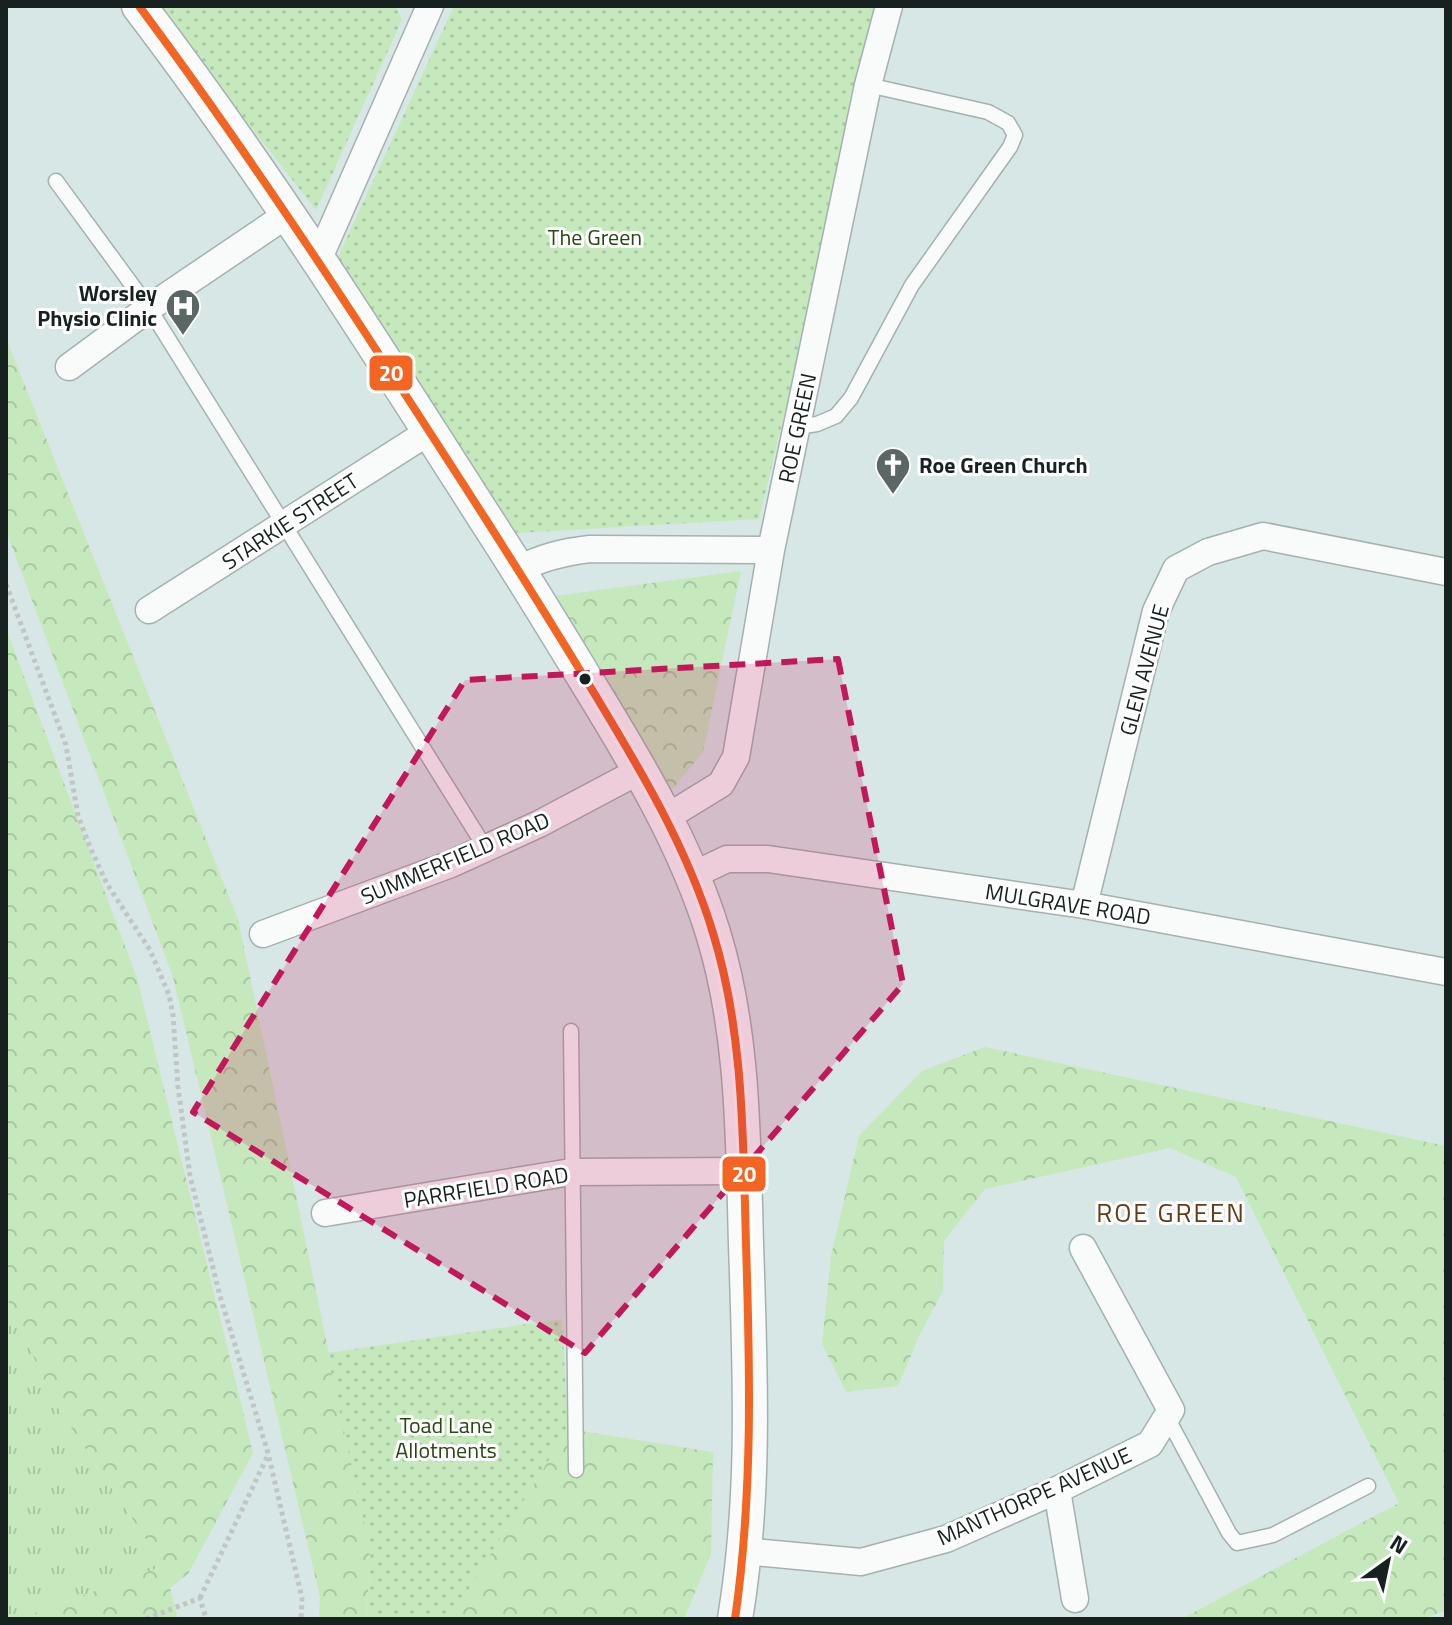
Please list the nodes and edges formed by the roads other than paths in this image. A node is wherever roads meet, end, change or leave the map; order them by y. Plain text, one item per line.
1 (139, 6) edge
2 (889, 6) edge
3 (421, 12) edge
4 (868, 85) junction
5 (56, 181) dead end
6 (288, 214) junction
7 (319, 258) junction
8 (149, 308) junction
9 (69, 367) dead end
10 (797, 427) junction
11 (430, 431) junction
12 (285, 524) junction
13 (771, 550) junction
14 (518, 570) junction
15 (1446, 572) edge
16 (149, 610) dead end
17 (641, 770) junction
18 (664, 819) junction
19 (486, 849) junction
20 (691, 876) junction
21 (1084, 905) junction
22 (263, 934) dead end
23 (1446, 972) edge
24 (571, 1031) dead end
25 (744, 1171) junction
26 (571, 1172) junction
27 (325, 1213) dead end
28 (1083, 1248) dead end
29 (1167, 1417) junction
30 (576, 1470) dead end
31 (1368, 1486) dead end
32 (1057, 1490) junction
33 (744, 1551) junction
34 (1075, 1599) dead end
35 (735, 1619) edge

1 - 6 street
2 - 4 street, ROE GREEN
3 - 7 street
4 - 10 street, ROE GREEN
4 - 10 lane
5 - 8 lane
6 - 7 street
6 - 8 street
7 - 11 street
8 - 9 street
8 - 12 lane
10 - 13 street, ROE GREEN
11 - 12 street, STARKIE STREET
11 - 14 street
12 - 16 street, STARKIE STREET
12 - 19 lane
13 - 14 street
13 - 18 street, ROE GREEN
14 - 17 street
15 - 21 street, GLEN AVENUE
17 - 18 street
17 - 19 street, SUMMERFIELD ROAD
18 - 20 street
19 - 22 street, SUMMERFIELD ROAD
20 - 21 street, MULGRAVE ROAD
20 - 25 street
21 - 23 street, MULGRAVE ROAD
24 - 26 lane
25 - 26 street, PARRFIELD ROAD
25 - 33 street
26 - 27 street, PARRFIELD ROAD
26 - 30 lane
28 - 29 street
29 - 31 lane
29 - 32 street, MANTHORPE AVENUE
32 - 33 street, MANTHORPE AVENUE
32 - 34 street
33 - 35 street

